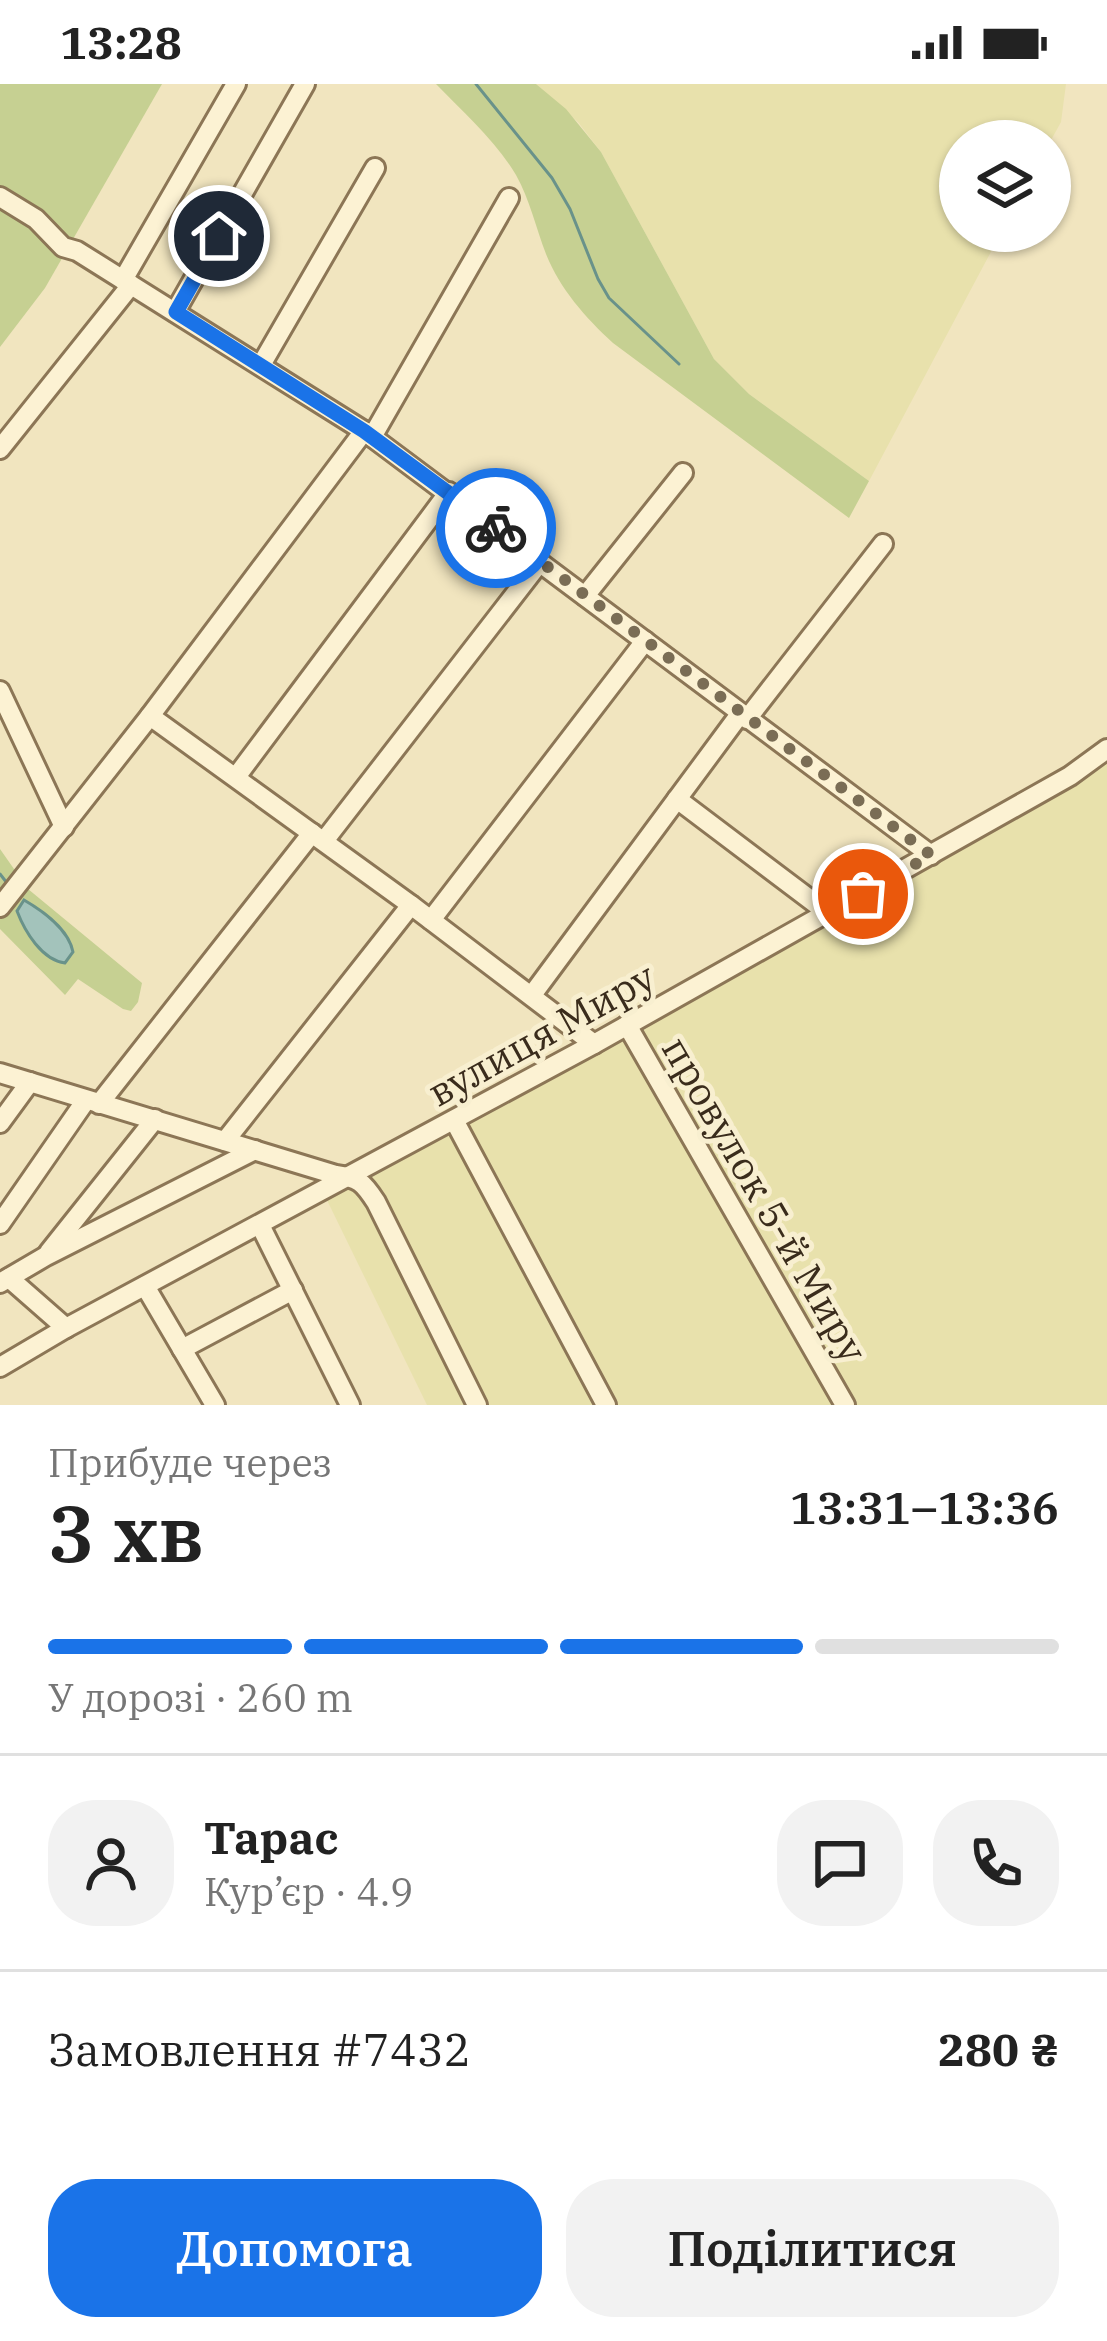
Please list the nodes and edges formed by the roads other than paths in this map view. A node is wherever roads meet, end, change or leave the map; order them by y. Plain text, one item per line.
1 (236, 84) edge
2 (305, 84) edge
3 (375, 168) dead end
4 (0, 197) edge
5 (509, 198) dead end
6 (127, 282) junction
7 (176, 312) junction
8 (260, 365) junction
9 (368, 434) junction
10 (0, 449) edge
11 (683, 473) dead end
12 (449, 492) junction
13 (883, 544) dead end
14 (540, 562) junction
15 (585, 596) junction
16 (645, 641) junction
17 (0, 692) edge
18 (150, 716) junction
19 (744, 717) junction
20 (1107, 749) edge
21 (236, 777) junction
22 (677, 799) junction
23 (64, 827) junction
24 (318, 837) junction
25 (931, 855) junction
26 (411, 905) junction
27 (0, 907) edge
28 (828, 913) junction
29 (431, 920) junction
30 (532, 995) junction
31 (627, 1025) junction
32 (593, 1044) junction
33 (0, 1073) edge
34 (30, 1082) junction
35 (92, 1102) junction
36 (155, 1120) junction
37 (454, 1120) junction
38 (0, 1123) edge
39 (225, 1141) junction
40 (255, 1150) junction
41 (352, 1176) junction
42 (0, 1224) edge
43 (260, 1225) junction
44 (46, 1256) junction
45 (5, 1281) edge
46 (146, 1286) junction
47 (293, 1290) junction
48 (66, 1328) junction
49 (182, 1349) junction
50 (0, 1367) edge
51 (215, 1405) edge
52 (350, 1405) edge
53 (477, 1405) edge
54 (606, 1405) edge
55 (844, 1405) edge

1 - 6 street
2 - 7 street
3 - 8 street
4 - 6 street
5 - 9 street
6 - 7 street
6 - 10 street
7 - 8 street
8 - 9 street
9 - 12 street
9 - 18 street
11 - 15 street
12 - 14 street
12 - 21 street
13 - 19 street
14 - 15 street
14 - 24 street
15 - 16 street
16 - 19 street
16 - 29 street
17 - 23 street
18 - 21 street
18 - 23 street
19 - 22 street
19 - 25 street
20 - 25 street, вулиця Миру
21 - 24 street
22 - 28 street
22 - 30 street
23 - 27 street
24 - 26 street
24 - 35 street
25 - 28 street, вулиця Миру
26 - 29 street
26 - 39 street
28 - 31 street, вулиця Миру
29 - 30 street
30 - 32 street
31 - 32 street, вулиця Миру
31 - 55 street, провулок 5-й Миру
32 - 37 street, вулиця Миру
33 - 34 street
34 - 35 street
34 - 38 street
35 - 36 street
35 - 42 street
36 - 39 street
36 - 44 street
37 - 41 street, вулиця Миру
37 - 54 street
39 - 40 street
40 - 41 street
40 - 44 street
41 - 43 street, вулиця Миру
41 - 53 street
43 - 46 street, вулиця Миру
43 - 47 street
44 - 45 street
45 - 48 street
46 - 48 street, вулиця Миру
46 - 49 street
47 - 49 street
47 - 52 street
48 - 50 street, вулиця Миру
49 - 51 street

